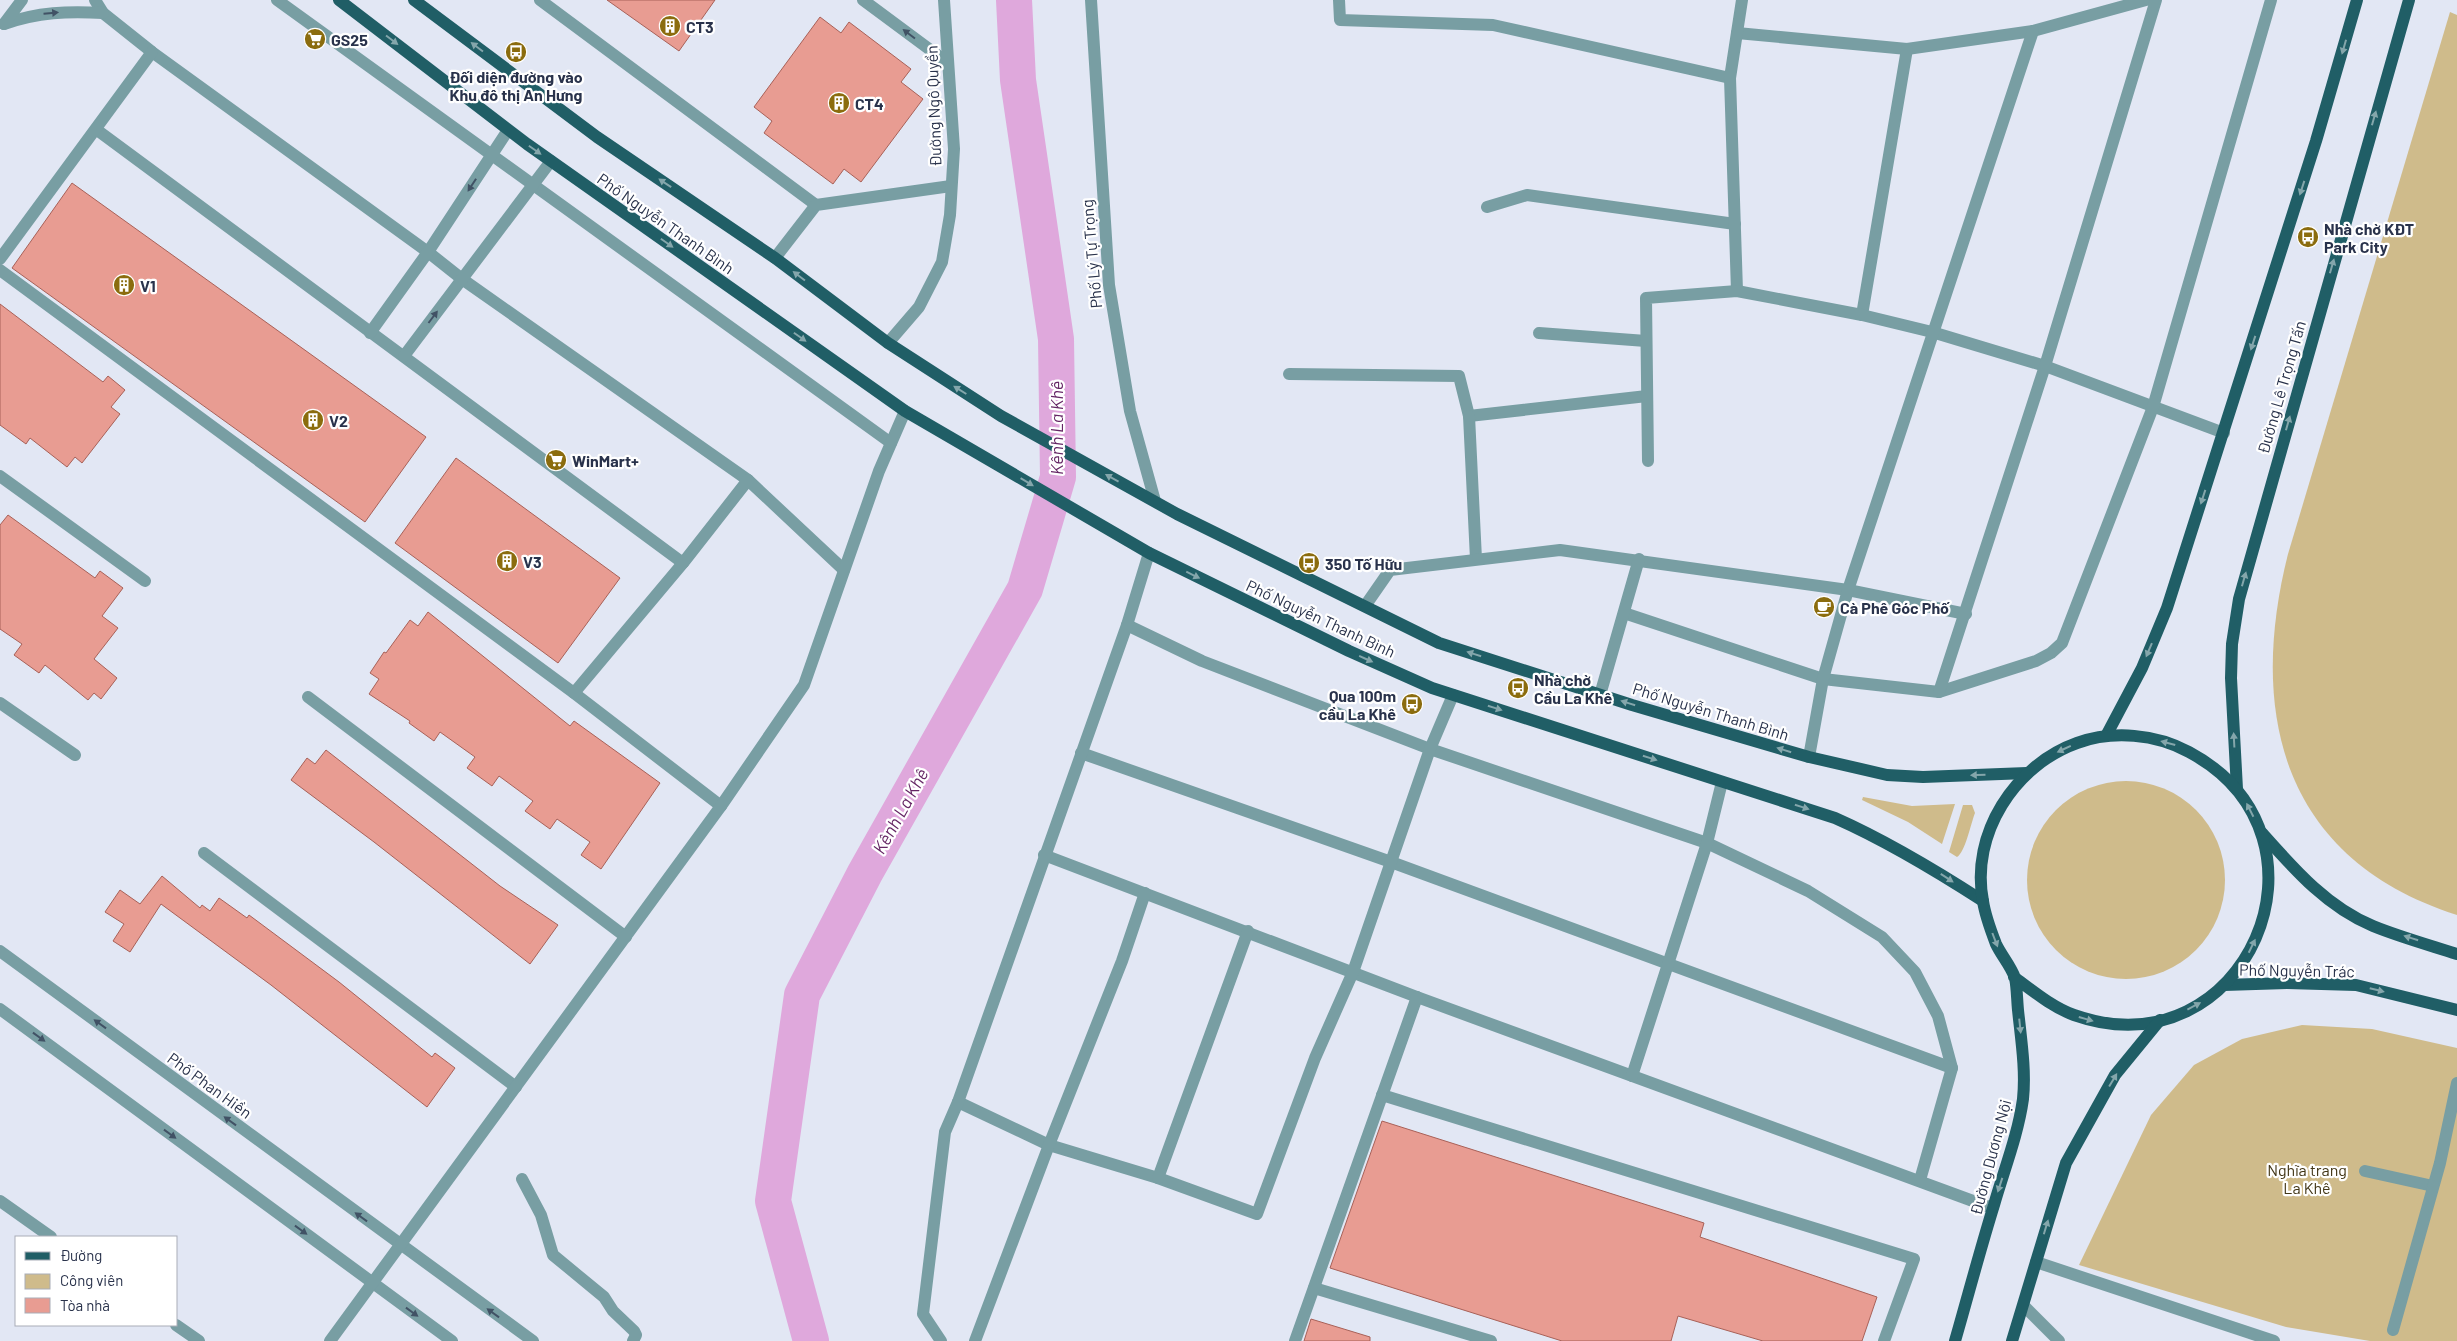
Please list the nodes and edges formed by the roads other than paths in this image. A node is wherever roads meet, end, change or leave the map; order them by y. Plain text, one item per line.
1 (22, 0) edge
2 (95, 0) edge
3 (277, 0) edge
4 (339, 0) edge
5 (414, 0) edge
6 (540, 0) edge
7 (863, 0) edge
8 (944, 0) edge
9 (1091, 0) edge
10 (1339, 0) edge
11 (1742, 0) edge
12 (2146, 0) edge
13 (2156, 0) edge
14 (2271, 0) edge
15 (2357, 0) edge
16 (2409, 0) edge
17 (103, 14) junction
18 (2, 27) edge
19 (2033, 31) junction
20 (1736, 33) junction
21 (1907, 49) junction
22 (152, 52) junction
23 (948, 63) junction
24 (1730, 78) junction
25 (96, 130) junction
26 (508, 130) junction
27 (492, 155) junction
28 (551, 161) junction
29 (533, 184) junction
30 (951, 186) junction
31 (816, 205) junction
32 (1487, 207) dead end
33 (1735, 224) junction
34 (428, 252) junction
35 (775, 258) junction
36 (0, 259) edge
37 (0, 270) edge
38 (462, 279) junction
39 (1737, 291) junction
40 (1862, 315) junction
41 (1932, 332) junction
42 (370, 333) junction
43 (1539, 333) dead end
44 (1646, 341) junction
45 (888, 343) junction
46 (404, 356) junction
47 (2045, 366) junction
48 (1289, 374) dead end
49 (1647, 396) junction
50 (2153, 407) junction
51 (906, 411) junction
52 (1469, 416) junction
53 (2224, 433) junction
54 (891, 443) junction
55 (1648, 461) dead end
56 (0, 476) edge
57 (748, 480) junction
58 (1155, 501) junction
59 (1149, 553) junction
60 (1476, 559) junction
61 (1639, 559) junction
62 (683, 563) junction
63 (844, 570) junction
64 (145, 582) dead end
65 (1848, 590) junction
66 (1365, 606) junction
67 (1624, 612) junction
68 (1966, 614) junction
69 (1127, 626) junction
70 (1823, 679) junction
71 (1938, 692) junction
72 (574, 693) junction
73 (1600, 694) junction
74 (1453, 695) junction
75 (308, 698) dead end
76 (0, 703) edge
77 (2106, 736) junction
78 (1430, 749) junction
79 (1081, 753) junction
80 (75, 755) dead end
81 (1809, 757) junction
82 (2027, 773) junction
83 (1722, 782) junction
84 (2237, 789) junction
85 (721, 806) junction
86 (2260, 831) junction
87 (1707, 843) junction
88 (204, 853) dead end
89 (1044, 855) junction
90 (1391, 862) junction
91 (1145, 893) junction
92 (1983, 901) junction
93 (1248, 931) junction
94 (626, 937) junction
95 (0, 951) edge
96 (2457, 954) edge
97 (1669, 964) junction
98 (1353, 972) junction
99 (2014, 977) junction
100 (2224, 985) junction
101 (1417, 997) junction
102 (0, 1009) edge
103 (2457, 1010) edge
104 (2160, 1020) junction
105 (1952, 1068) junction
106 (1632, 1076) junction
107 (2457, 1082) edge
108 (516, 1087) junction
109 (1382, 1095) junction
110 (958, 1102) junction
111 (1049, 1145) junction
112 (2365, 1171) dead end
113 (1158, 1178) junction
114 (522, 1179) dead end
115 (1920, 1180) junction
116 (2433, 1186) junction
117 (0, 1201) edge
118 (1992, 1208) junction
119 (50, 1236) edge
120 (400, 1246) junction
121 (2036, 1262) junction
122 (373, 1283) junction
123 (1314, 1288) junction
124 (2024, 1306) junction
125 (177, 1326) edge
126 (2393, 1330) dead end
127 (978, 1340) edge
128 (199, 1341) edge
129 (330, 1341) edge
130 (452, 1341) edge
131 (533, 1341) edge
132 (633, 1341) edge
133 (941, 1341) edge
134 (1295, 1341) edge
135 (1491, 1341) edge
136 (1884, 1341) edge
137 (1955, 1341) edge
138 (2012, 1341) edge
139 (2058, 1341) edge
140 (2274, 1341) edge

1 - 18 street
2 - 17 street
3 - 27 street
4 -> 26 main road, Phố Nguyễn Thanh Bình
35 -> 5 main road, Phố Nguyễn Thanh Bình
6 - 31 street
23 -> 7 street
8 - 23 street, Đường Ngô Quyền
9 - 58 street, Phố Lý Tự Trọng
10 - 24 street
11 - 20 street
12 - 19 street
13 - 47 street
14 - 50 street
15 -> 53 main road
84 -> 16 main road, Đường Lê Trọng Tấn
18 -> 17 street
17 - 22 street
19 - 21 street
19 - 41 street
20 - 21 street
20 - 24 street
21 - 40 street
22 - 25 street
22 - 34 street
23 - 30 street, Đường Ngô Quyền
24 - 33 street
25 - 36 street
25 - 42 street
26 - 27 street
26 -> 28 main road, Phố Nguyễn Thanh Bình
27 - 29 street
27 -> 34 street
28 - 29 street
28 -> 51 main road, Phố Nguyễn Thanh Bình
29 - 38 street
29 - 54 street
30 - 31 street
30 - 45 street, Đường Ngô Quyền
31 - 35 street
32 - 33 street
33 - 39 street
34 - 38 street
34 - 42 street
45 -> 35 main road, Phố Nguyễn Thanh Bình
37 - 72 street
46 -> 38 street
38 - 57 street
39 - 40 street
39 - 44 street
40 - 41 street
41 - 47 street
41 - 65 street
42 - 46 street
43 - 44 street
44 - 49 street
58 -> 45 main road, Phố Nguyễn Thanh Bình
46 - 62 street
47 - 50 street
47 - 68 street
48 - 52 street
49 - 52 street
49 - 55 street
50 - 53 street
50 - 71 street
51 - 54 street
51 -> 59 main road, Phố Nguyễn Thanh Bình
52 - 60 street
53 -> 77 main road
54 - 63 street
56 - 64 street
57 - 62 street
57 - 63 street
58 - 66 main road, Phố Nguyễn Thanh Bình
59 - 69 street
59 -> 74 main road, Phố Nguyễn Thanh Bình
60 - 61 street
60 - 66 street
61 - 65 street
61 - 67 street
62 - 72 street
63 - 85 street
65 - 68 street
65 - 70 street
73 -> 66 main road, Phố Nguyễn Thanh Bình
67 - 70 street
67 - 73 street
68 - 71 street
69 - 78 street
69 - 79 street
70 - 71 street
70 - 81 street
72 - 85 street
81 -> 73 main road, Phố Nguyễn Thanh Bình
74 - 78 street
74 -> 83 main road, Phố Nguyễn Thanh Bình
75 - 94 street
76 - 80 street
77 -> 82 main road
84 -> 77 main road
78 - 87 street
78 - 90 street
79 - 89 street
79 - 90 street
82 -> 81 main road, Phố Nguyễn Thanh Bình
82 - 92 main road
83 - 87 street
83 -> 92 main road, Phố Nguyễn Thanh Bình
86 -> 84 main road
85 - 94 street
96 -> 86 main road
100 -> 86 main road
87 - 97 street
87 - 105 street
88 - 108 street
89 - 91 street
89 - 110 street
90 - 97 street
90 - 98 street
91 - 93 street
91 - 111 street
92 -> 99 main road
93 - 98 street
93 - 113 street
94 - 108 street
120 -> 95 street, Phố Phan Hiền
97 - 105 street
97 - 106 street
98 - 101 street
98 - 113 street
99 -> 104 main road
99 -> 118 main road, Đường Dương Nội
100 -> 103 main road, Phố Nguyễn Trác
104 -> 100 main road
101 - 106 street
101 - 109 street
102 -> 122 street
121 -> 104 main road
105 - 115 street
106 - 115 street
107 - 116 street
108 - 120 street
109 - 123 street
109 - 136 street
110 - 111 street
110 - 133 street
111 - 113 street
111 - 127 street
112 - 116 street
114 - 132 street
115 - 118 street
116 - 126 street
117 - 119 street
118 - 137 main road, Đường Dương Nội
120 - 122 street
131 -> 120 street, Phố Phan Hiền
121 - 124 main road
121 - 140 street
122 - 129 street
122 -> 130 street
123 - 134 street
123 - 135 street
124 - 138 main road
124 - 139 street
125 - 128 street

